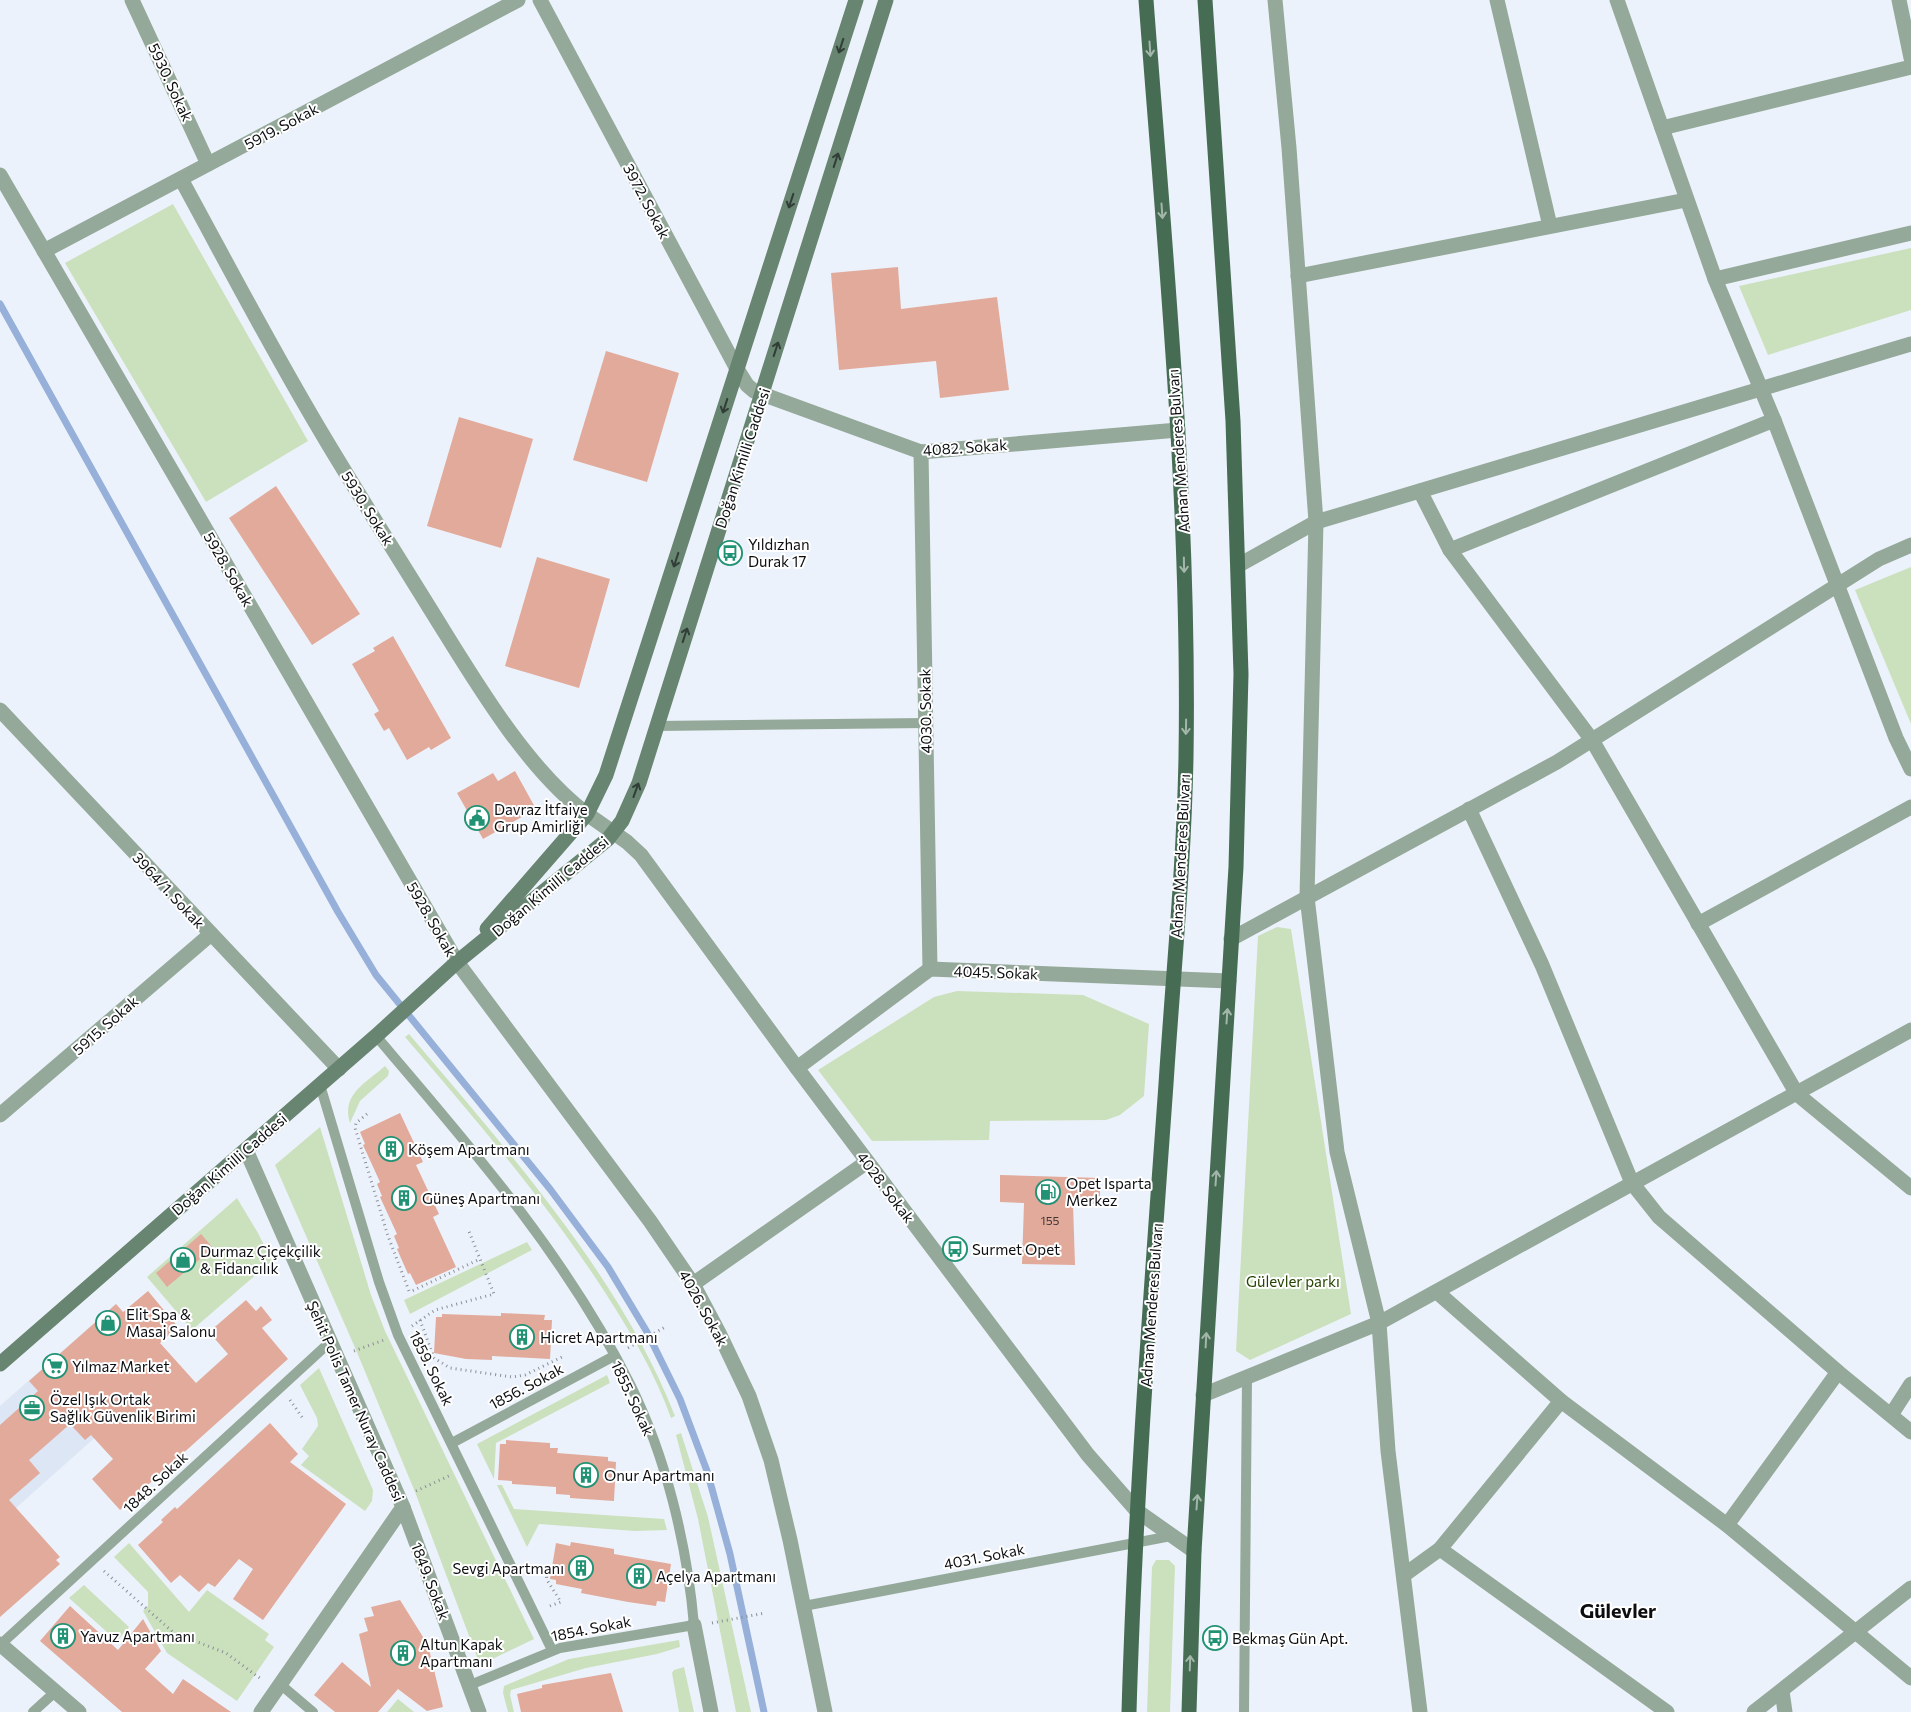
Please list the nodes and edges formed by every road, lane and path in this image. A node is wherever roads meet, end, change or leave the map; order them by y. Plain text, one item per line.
1 (132, 0) edge
2 (518, 0) edge
3 (540, 0) edge
4 (856, 0) edge
5 (886, 0) edge
6 (1146, 0) edge
7 (1205, 0) edge
8 (1274, 0) edge
9 (1497, 0) edge
10 (1618, 0) edge
11 (1899, 0) edge
12 (1911, 58) edge
13 (1911, 67) edge
14 (1662, 128) junction
15 (208, 164) junction
16 (0, 175) edge
17 (181, 179) junction
18 (1686, 200) junction
19 (1550, 226) junction
20 (1911, 233) edge
21 (44, 251) junction
22 (1298, 276) junction
23 (1714, 279) junction
24 (1911, 344) edge
25 (737, 369) junction
26 (1761, 390) junction
27 (761, 395) junction
28 (1774, 420) junction
29 (1178, 430) junction
30 (921, 452) junction
31 (1420, 491) junction
32 (1316, 522) junction
33 (1911, 545) edge
34 (1450, 550) junction
35 (1239, 565) junction
36 (1838, 585) junction
37 (0, 710) edge
38 (926, 723) junction
39 (656, 726) junction
40 (1592, 740) junction
41 (1911, 769) edge
42 (1911, 807) edge
43 (1469, 809) junction
44 (588, 814) junction
45 (613, 832) junction
46 (1307, 897) junction
47 (1698, 924) junction
48 (210, 934) junction
49 (1231, 939) junction
50 (457, 962) junction
51 (930, 969) junction
52 (1173, 979) junction
53 (1229, 981) junction
54 (1911, 1030) edge
55 (376, 1036) junction
56 (796, 1068) junction
57 (339, 1069) junction
58 (320, 1085) junction
59 (1797, 1094) junction
60 (367, 1114) dead end
61 (0, 1115) edge
62 (246, 1150) junction
63 (867, 1162) junction
64 (1632, 1183) junction
65 (1911, 1188) edge
66 (468, 1230) dead end
67 (480, 1259) junction
68 (693, 1284) junction
69 (1436, 1292) junction
70 (420, 1320) junction
71 (1379, 1323) junction
72 (667, 1326) dead end
73 (408, 1328) dead end
74 (398, 1335) junction
75 (330, 1342) junction
76 (628, 1348) dead end
77 (614, 1356) junction
78 (337, 1357) junction
79 (562, 1358) dead end
80 (0, 1364) edge
81 (1838, 1372) junction
82 (1247, 1378) junction
83 (1911, 1384) edge
84 (281, 1387) junction
85 (1203, 1395) junction
86 (1561, 1401) junction
87 (1891, 1415) junction
88 (304, 1420) dead end
89 (1911, 1432) edge
90 (452, 1443) junction
91 (465, 1469) junction
92 (401, 1503) junction
93 (1137, 1511) junction
94 (1727, 1525) junction
95 (1171, 1536) junction
96 (1136, 1542) junction
97 (1440, 1549) junction
98 (1194, 1551) junction
99 (93, 1560) junction
100 (544, 1567) dead end
101 (1404, 1575) junction
102 (1911, 1588) edge
103 (804, 1606) junction
104 (547, 1608) dead end
105 (765, 1613) dead end
106 (718, 1622) dead end
107 (694, 1625) junction
108 (1856, 1633) junction
109 (0, 1644) edge
110 (552, 1650) junction
111 (1911, 1678) edge
112 (263, 1680) dead end
113 (280, 1684) junction
114 (470, 1685) junction
115 (1782, 1690) junction
116 (55, 1692) junction
117 (33, 1712) edge
118 (79, 1712) edge
119 (261, 1712) edge
120 (313, 1712) edge
121 (479, 1712) edge
122 (711, 1712) edge
123 (825, 1712) edge
124 (1129, 1712) edge
125 (1189, 1712) edge
126 (1244, 1712) edge
127 (1420, 1712) edge
128 (1667, 1712) edge
129 (1754, 1712) edge
130 (1785, 1712) edge

1 - 15 street, 5930. Sokak
2 - 15 street, 5919. Sokak
3 - 25 street, 3972. Sokak
4 -> 25 main road, Doğan Kimilli Caddesi
27 -> 5 main road, Doğan Kimilli Caddesi
6 -> 29 main road, Adnan Menderes Bulvarı
7 - 35 main road
8 - 22 street
9 - 19 street
10 - 14 street
11 - 12 street
13 - 14 street
14 - 18 street
15 - 17 street, 5919. Sokak
16 - 21 street, 5928. Sokak
17 - 21 street, 5919. Sokak
17 - 44 street, 5930. Sokak
18 - 19 street
18 - 23 street
19 - 22 street
20 - 23 street
21 - 50 street, 5928. Sokak
22 - 32 street
23 - 26 street
24 - 26 street
25 - 27 street, 3972. Sokak
25 -> 44 main road, Doğan Kimilli Caddesi
26 - 28 street
26 - 31 street
27 - 30 street, 4082. Sokak
39 -> 27 main road, Doğan Kimilli Caddesi
28 - 34 street
28 - 36 street
29 - 30 street, 4082. Sokak
29 -> 52 main road, Adnan Menderes Bulvarı
30 - 38 street, 4030. Sokak
31 - 32 street
31 - 34 street
32 - 35 street
32 - 46 street
33 - 36 street
34 - 40 street
35 - 49 main road
36 - 40 street
36 - 41 street
37 - 48 street, 3964/1. Sokak
38 - 39 lane
38 - 51 street, 4030. Sokak
45 -> 39 main road, Doğan Kimilli Caddesi
40 - 43 street
40 - 47 street
42 - 47 street
43 - 46 street
43 - 64 street
44 - 45 street, 4028. Sokak
44 - 50 main road, Doğan Kimilli Caddesi
45 - 50 main road, Doğan Kimilli Caddesi
45 - 56 street, 4028. Sokak
46 - 49 street
46 - 71 street
47 - 59 street
48 - 57 street, 3964/1. Sokak
48 - 61 street, 5915. Sokak
49 - 53 main road
50 - 55 main road, Doğan Kimilli Caddesi
50 - 68 street, 4026. Sokak
51 - 52 street, 4045. Sokak
51 - 56 street
52 - 53 street, 4045. Sokak
52 - 93 main road, Adnan Menderes Bulvarı
85 -> 53 main road
54 - 59 street
55 - 57 main road, Doğan Kimilli Caddesi
55 - 77 lane, 1855. Sokak
56 - 63 street, 4028. Sokak
57 - 58 main road, Doğan Kimilli Caddesi
58 - 62 main road, Doğan Kimilli Caddesi
58 - 74 lane, 1859. Sokak
59 - 64 street
59 - 65 street
60 - 67 path
62 - 75 street, Şehit Polis Tamer Nuray Caddesi
62 - 80 main road, Doğan Kimilli Caddesi
63 - 68 street
63 - 93 street, 4028. Sokak
64 - 69 street
64 - 81 street
66 - 67 path
67 - 70 path
68 - 103 street, 4026. Sokak
69 - 71 street
69 - 86 street
70 - 73 path
70 - 79 path
71 - 82 street
71 - 101 street
72 - 76 path
74 - 78 path
74 - 90 lane, 1859. Sokak
75 - 78 street, Şehit Polis Tamer Nuray Caddesi
75 - 84 lane, 1848. Sokak
77 - 90 lane, 1856. Sokak
77 - 107 lane, 1855. Sokak
78 - 92 street, Şehit Polis Tamer Nuray Caddesi
81 - 87 street
81 - 94 street
82 - 85 street
82 - 126 lane
83 - 87 street
84 - 88 path
84 - 99 lane, 1848. Sokak
98 -> 85 main road
86 - 94 street
86 - 97 street
87 - 89 street
90 - 91 lane, 1859. Sokak
91 - 92 path
91 - 110 lane, 1859. Sokak
92 - 113 street, Şehit Polis Tamer Nuray Caddesi
92 - 114 street, 1849. Sokak
93 - 95 street, 4028. Sokak
93 - 96 main road, Adnan Menderes Bulvarı
94 - 108 street
95 - 96 lane, 4031. Sokak
95 - 98 street, 4028. Sokak
96 - 103 lane, 4031. Sokak
96 - 124 main road, Adnan Menderes Bulvarı
97 - 101 street
97 - 128 street
125 -> 98 main road
99 - 109 lane, 1848. Sokak
99 - 112 path
100 - 104 path
101 - 127 street
102 - 108 street
103 - 123 street, 4026. Sokak
105 - 106 path
107 - 110 lane, 1854. Sokak
107 - 122 street, 1855. Sokak
108 - 111 street
108 - 115 street
109 - 116 street
110 - 114 lane, 1854. Sokak
113 - 119 street, Şehit Polis Tamer Nuray Caddesi
113 - 120 lane
114 - 121 street, 1849. Sokak
115 - 129 street
115 - 130 street
116 - 117 lane
116 - 118 street

